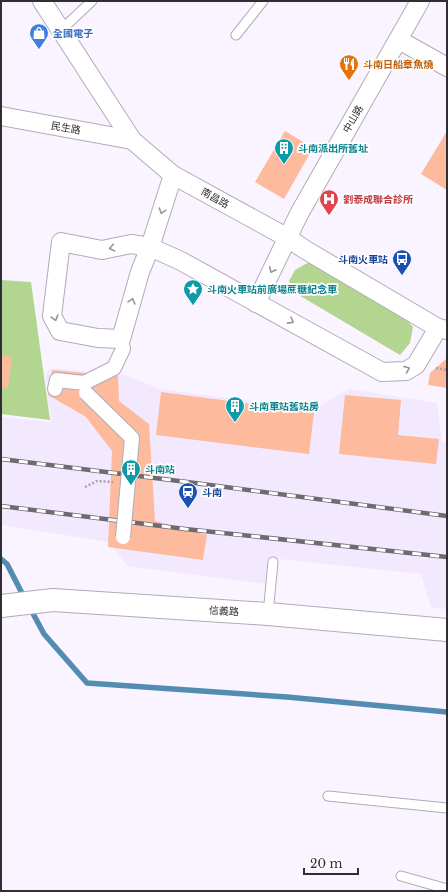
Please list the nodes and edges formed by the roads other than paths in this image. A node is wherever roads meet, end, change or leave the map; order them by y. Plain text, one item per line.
1 (42, 1) edge
2 (92, 1) edge
3 (263, 1) edge
4 (419, 1) edge
5 (61, 30) junction
6 (236, 35) dead end
7 (399, 40) junction
8 (447, 67) edge
9 (1, 116) edge
10 (132, 140) junction
11 (173, 175) junction
12 (288, 238) junction
13 (150, 247) junction
14 (256, 303) junction
15 (442, 329) edge
16 (121, 339) junction
17 (55, 389) dead end
18 (86, 393) dead end
19 (123, 537) dead end
20 (273, 562) dead end
21 (1, 606) edge
22 (268, 614) junction
23 (447, 630) edge
24 (328, 796) dead end
25 (447, 808) edge
26 (401, 876) dead end
27 (447, 889) edge

1 - 5 street, 南昌路
2 - 5 lane
3 - 6 lane
4 - 7 street, 中山路
5 - 10 street, 南昌路
7 - 8 street
7 - 12 street, 中山路
9 - 10 street, 民生路
10 - 11 street, 南昌路
11 - 12 street, 南昌路
11 -> 13 street
12 -> 14 street, 中山路
12 - 15 street, 南昌路
13 - 14 street
16 -> 13 street
13 -> 16 street
14 -> 15 street
16 - 17 street
18 - 19 street, bridge
20 - 22 lane
21 - 22 street, 信義路
22 - 23 street, 信義路
24 - 25 lane
26 - 27 lane

